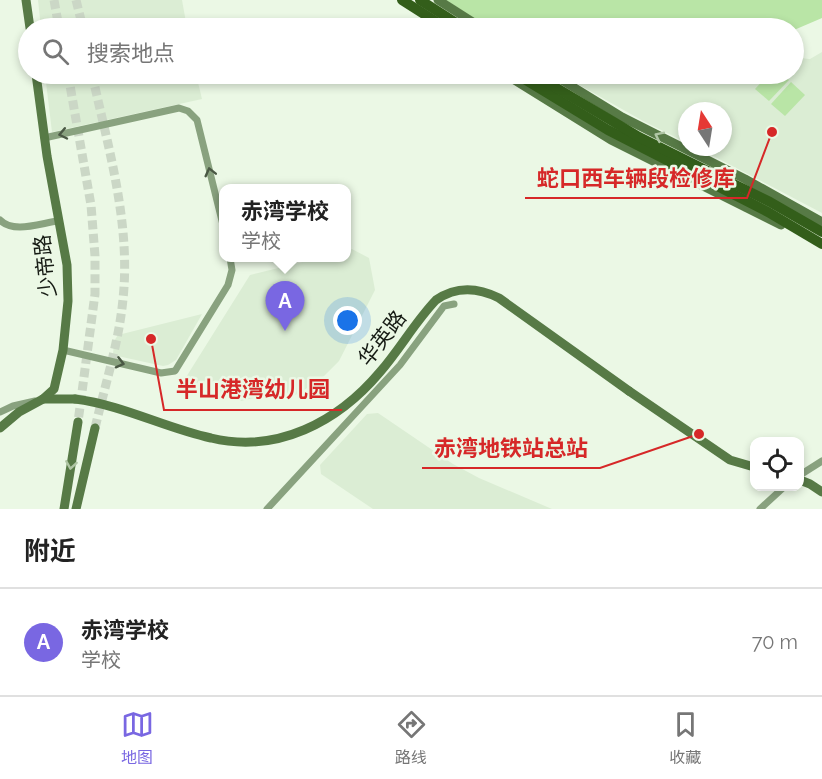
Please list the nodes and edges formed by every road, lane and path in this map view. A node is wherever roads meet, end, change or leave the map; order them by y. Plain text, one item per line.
1 (26, 0) edge
2 (394, 0) edge
3 (402, 0) edge
4 (420, 0) edge
5 (438, 0) edge
6 (29, 18) edge
7 (422, 18) edge
8 (430, 18) edge
9 (448, 18) edge
10 (466, 18) edge
11 (37, 84) edge
12 (521, 84) edge
13 (532, 84) edge
14 (551, 84) edge
15 (568, 84) edge
16 (44, 138) junction
17 (219, 209) edge
18 (0, 220) edge
19 (58, 220) junction
20 (822, 222) edge
21 (822, 232) edge
22 (822, 244) edge
23 (822, 250) edge
24 (231, 262) edge
25 (454, 304) dead end
26 (63, 350) junction
27 (43, 399) junction
28 (0, 412) edge
29 (78, 422) tunnel mouth
30 (0, 428) edge
31 (95, 428) tunnel mouth
32 (822, 461) edge
33 (750, 466) edge
34 (804, 472) edge
35 (804, 482) edge
36 (779, 491) edge
37 (822, 492) edge
38 (64, 509) edge
39 (76, 509) edge
40 (267, 509) edge
41 (760, 509) edge

1 - 6 street
2 - 7 street
3 - 8 main road
4 - 9 main road
5 - 10 street
11 - 16 street, 少帝路
12 - 23 street
13 - 22 main road
14 - 21 main road
20 -> 15 street
17 -> 16 street
16 - 19 street, 少帝路
18 - 19 street
19 - 26 street, 少帝路
26 -> 24 street
25 - 40 street
26 - 27 street, 少帝路
27 - 28 street, 华英路
27 - 30 street, 少帝路
27 - 33 street, 华英路, bridge
29 -> 38 street
31 - 39 street
32 - 34 street
35 - 37 street
36 - 41 street

